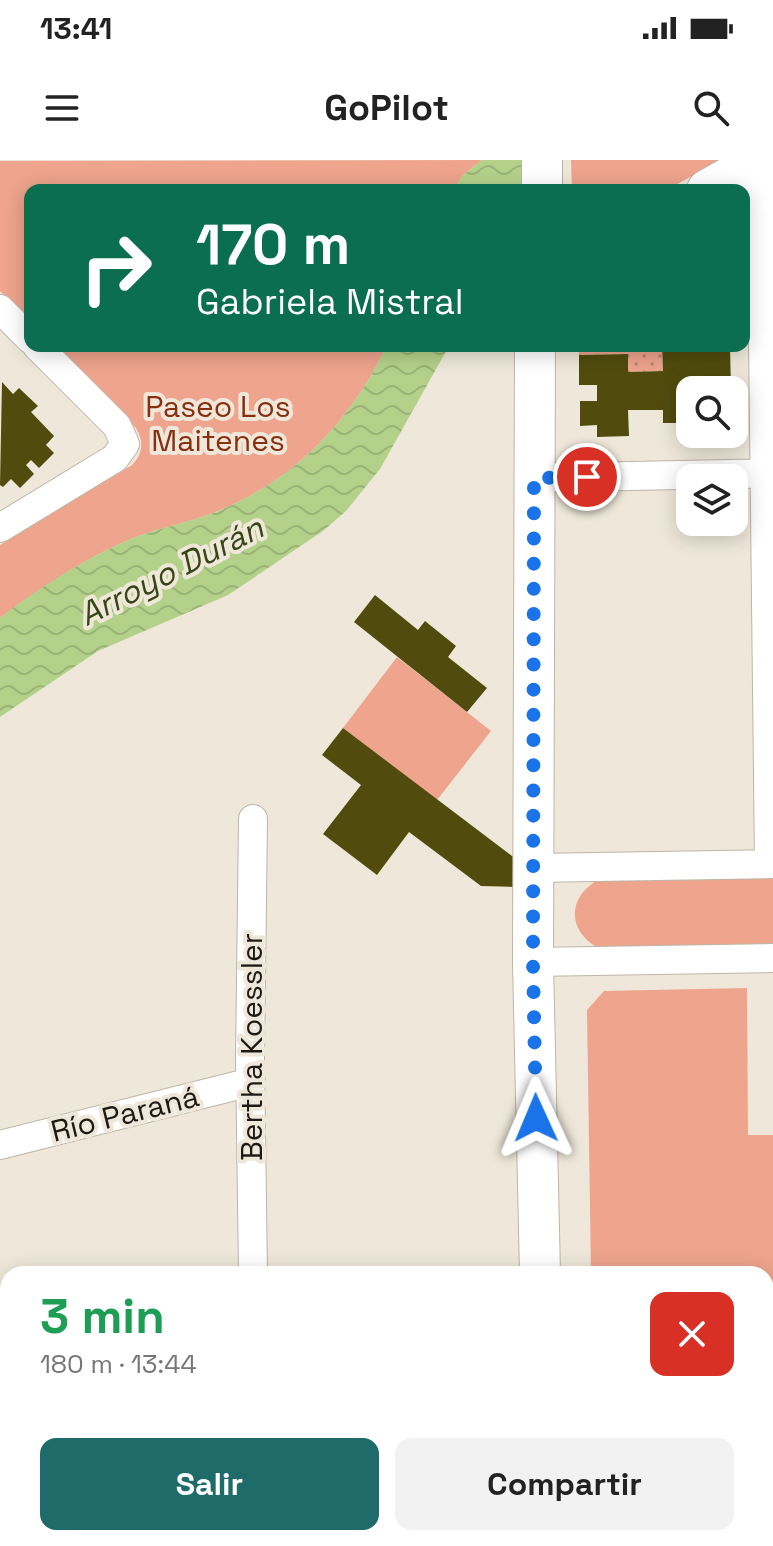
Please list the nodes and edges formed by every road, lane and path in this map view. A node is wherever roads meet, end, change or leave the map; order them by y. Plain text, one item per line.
1 (761, 160) edge
2 (718, 184) edge
3 (0, 309) edge
4 (24, 333) edge
5 (43, 352) edge
6 (536, 352) edge
7 (556, 352) edge
8 (769, 473) edge
9 (546, 478) junction
10 (0, 528) edge
11 (253, 819) dead end
12 (771, 864) edge
13 (546, 868) junction
14 (773, 958) edge
15 (546, 962) junction
16 (251, 1082) junction
17 (0, 1145) edge
18 (253, 1266) edge
19 (540, 1266) edge
20 (564, 1266) edge

1 - 2 street
1 - 8 street
3 - 4 street
5 - 10 street
6 - 9 street
7 - 9 street
8 - 9 street
8 - 12 street
9 - 13 street
11 - 16 street, Bertha Koessler
12 - 13 street
13 - 15 street
14 - 15 street
15 - 19 street
15 - 20 street
16 - 17 street, Río Paraná
16 - 18 street, Bertha Koessler

